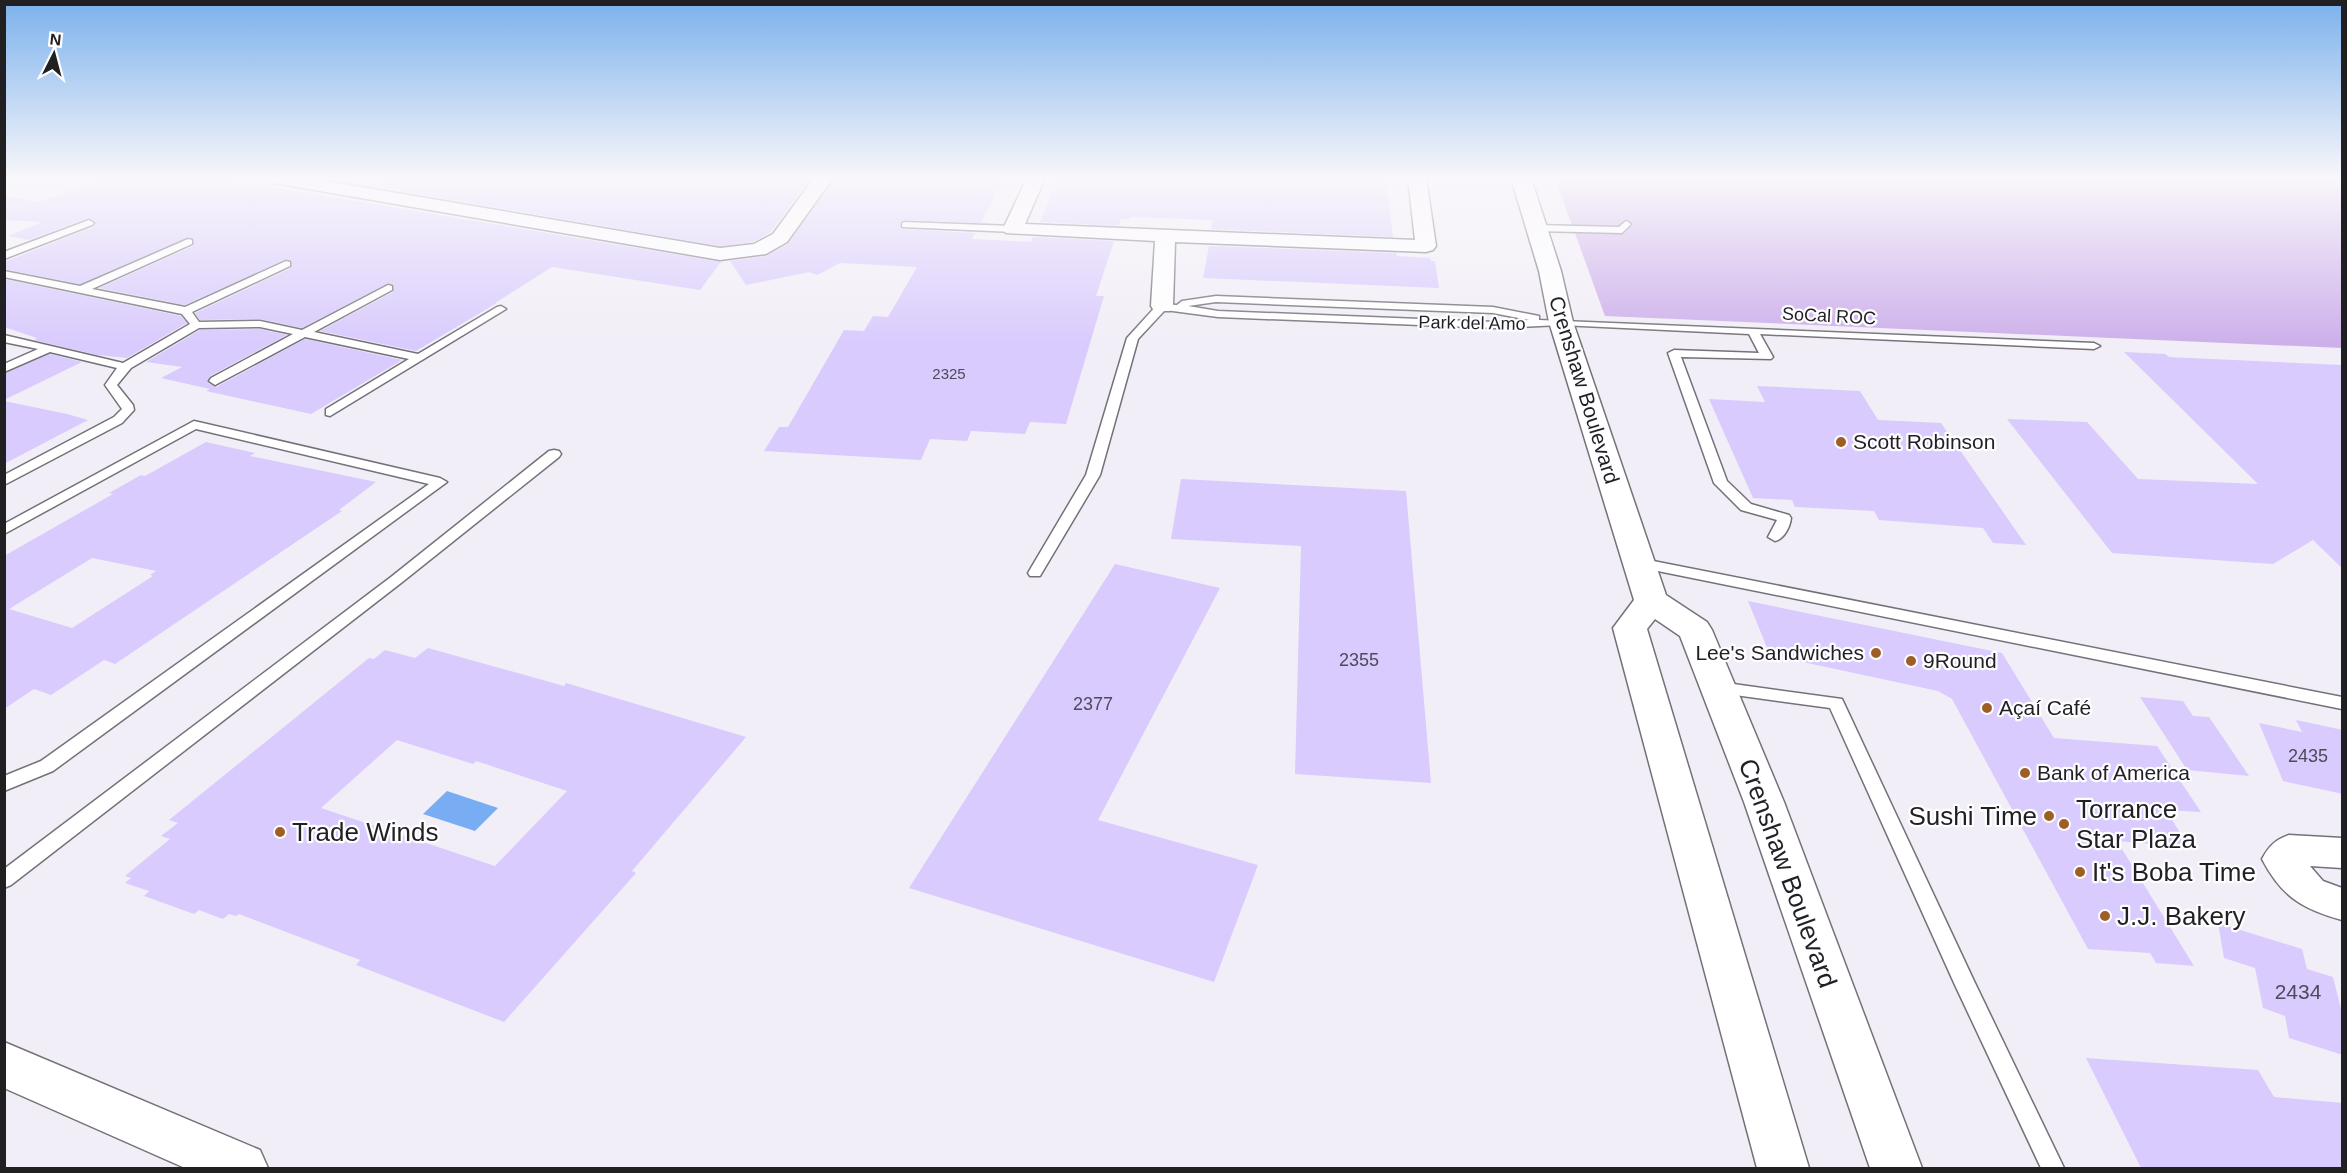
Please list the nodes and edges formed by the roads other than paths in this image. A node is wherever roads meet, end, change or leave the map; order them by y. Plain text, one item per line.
1 (64, 233) edge
2 (596, 233) edge
3 (784, 233) edge
4 (1094, 233) edge
5 (1424, 233) edge
6 (1537, 233) edge
7 (1165, 236) junction
8 (188, 242) dead end
9 (4, 256) edge
10 (286, 264) dead end
11 (4, 274) edge
12 (388, 288) dead end
13 (80, 290) junction
14 (1162, 306) junction
15 (501, 309) dead end
16 (186, 311) junction
17 (1561, 322) junction
18 (195, 325) junction
19 (1752, 331) junction
20 (303, 333) junction
21 (4, 338) edge
22 (2094, 346) dead end
23 (48, 349) junction
24 (420, 358) junction
25 (126, 367) junction
26 (4, 369) edge
27 (215, 381) dead end
28 (330, 412) dead end
29 (554, 454) dead end
30 (4, 481) edge
31 (4, 530) edge
32 (1774, 537) dead end
33 (1638, 563) junction
34 (1035, 573) dead end
35 (1650, 601) junction
36 (1719, 688) junction
37 (2343, 703) edge
38 (4, 784) edge
39 (2343, 853) edge
40 (4, 880) edge
41 (2343, 904) edge
42 (4, 1064) edge
43 (242, 1168) edge
44 (1783, 1168) edge
45 (1896, 1168) edge
46 (2053, 1168) edge

1 - 9 lane
2 - 3 street
4 - 7 street
5 - 7 street
6 - 17 main road, Crenshaw Boulevard
7 - 14 street
8 - 13 lane
10 - 16 lane
11 - 13 lane
12 - 20 lane
13 - 16 lane
14 - 17 lane, Park del Amo
14 - 34 lane
15 - 24 lane
16 - 18 lane
17 - 19 lane, SoCal ROC
17 - 33 main road, Crenshaw Boulevard
18 - 20 lane
18 - 25 lane
19 - 22 lane, SoCal ROC
19 - 32 lane
20 - 24 lane
20 - 27 lane
21 - 23 lane
23 - 25 lane
23 - 26 lane
24 - 28 lane
25 - 30 lane
29 - 40 lane
31 - 38 lane
33 - 35 main road, Crenshaw Boulevard
33 - 37 lane
35 - 36 main road, Crenshaw Boulevard
35 - 44 main road
36 - 45 main road, Crenshaw Boulevard
36 - 46 lane
39 - 41 street
42 - 43 main road

